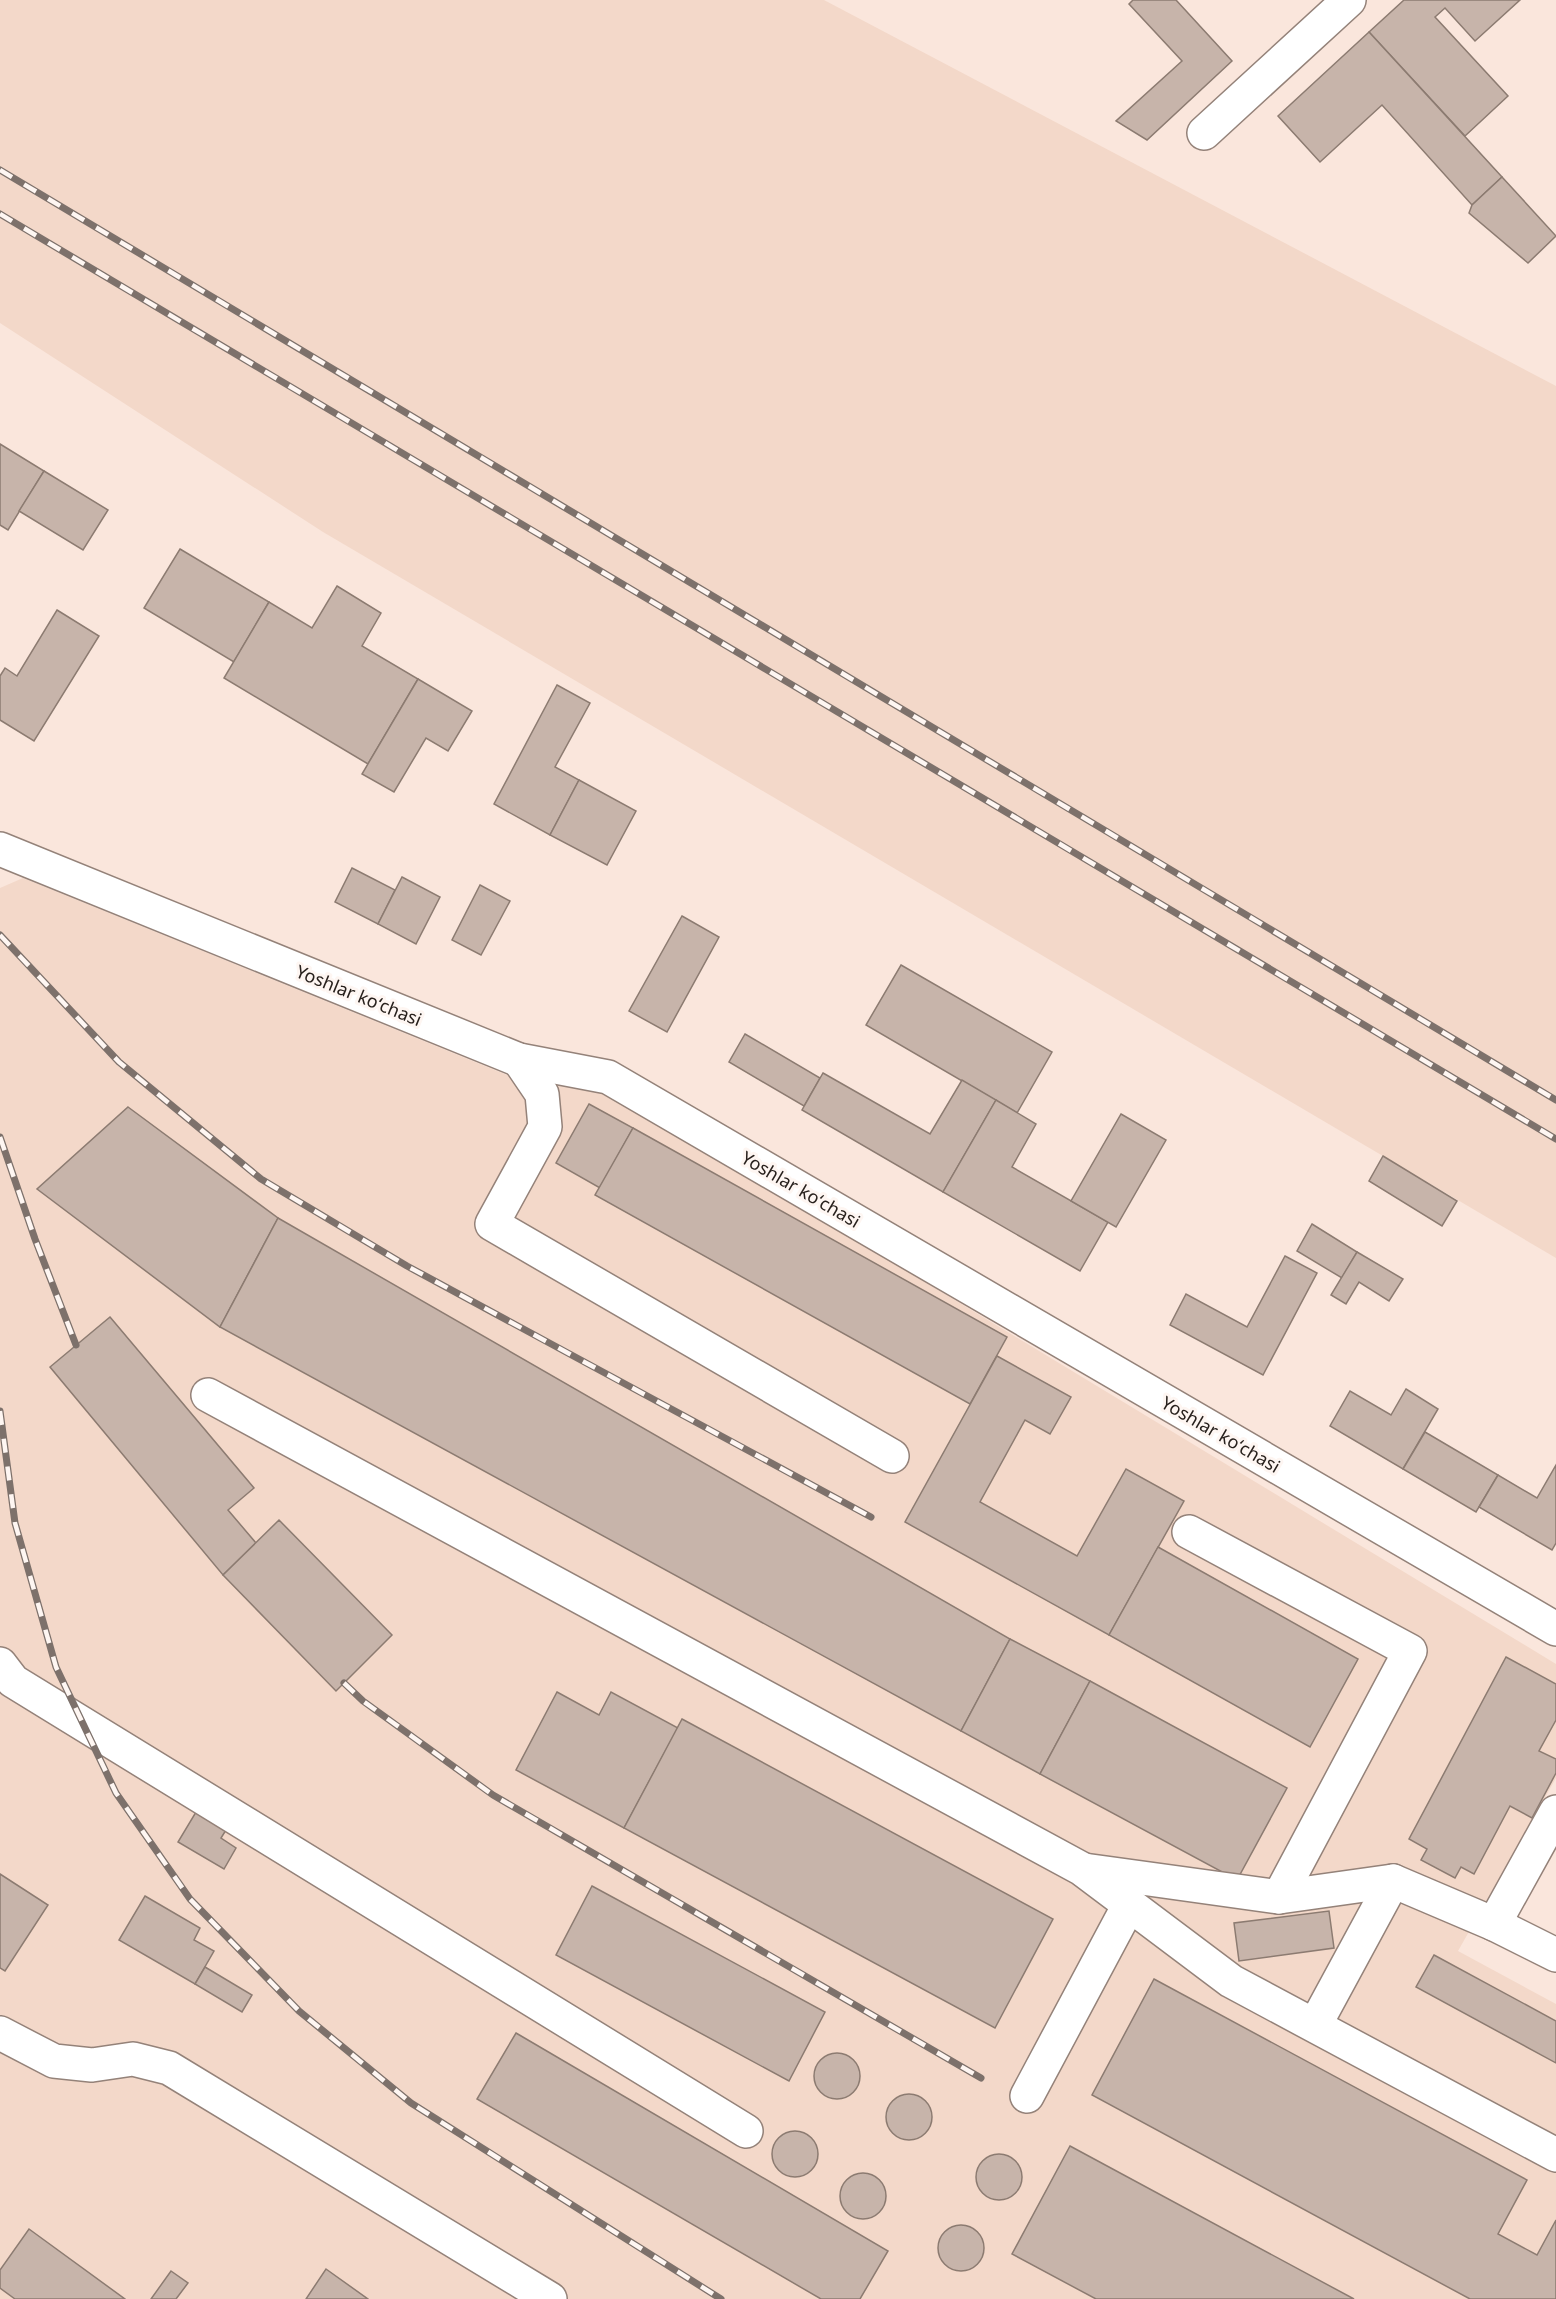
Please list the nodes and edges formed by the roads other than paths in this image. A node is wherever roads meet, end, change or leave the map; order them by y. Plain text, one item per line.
1 (1349, 0) edge
2 (1204, 133) dead end
3 (0, 849) edge
4 (519, 1060) junction
5 (208, 1395) dead end
6 (892, 1456) dead end
7 (1189, 1532) dead end
8 (1556, 1629) edge
9 (0, 1664) edge
10 (1556, 1812) edge
11 (1082, 1869) junction
12 (1393, 1881) junction
13 (1279, 1897) junction
14 (1130, 1905) junction
15 (1494, 1924) junction
16 (1556, 1955) edge
17 (1315, 2025) junction
18 (0, 2033) edge
19 (1027, 2096) dead end
20 (746, 2131) dead end
21 (1556, 2156) edge
22 (550, 2299) edge

1 - 2 street
3 - 4 street, Yoshlar koʻchasi
4 - 6 street
4 - 8 street, Yoshlar koʻchasi
5 - 11 street
7 - 13 street
9 - 20 street
10 - 15 street
11 - 13 street
11 - 14 street
12 - 13 street
12 - 15 street
12 - 17 street
14 - 17 street
14 - 19 street
15 - 16 street
17 - 21 street
18 - 22 street

